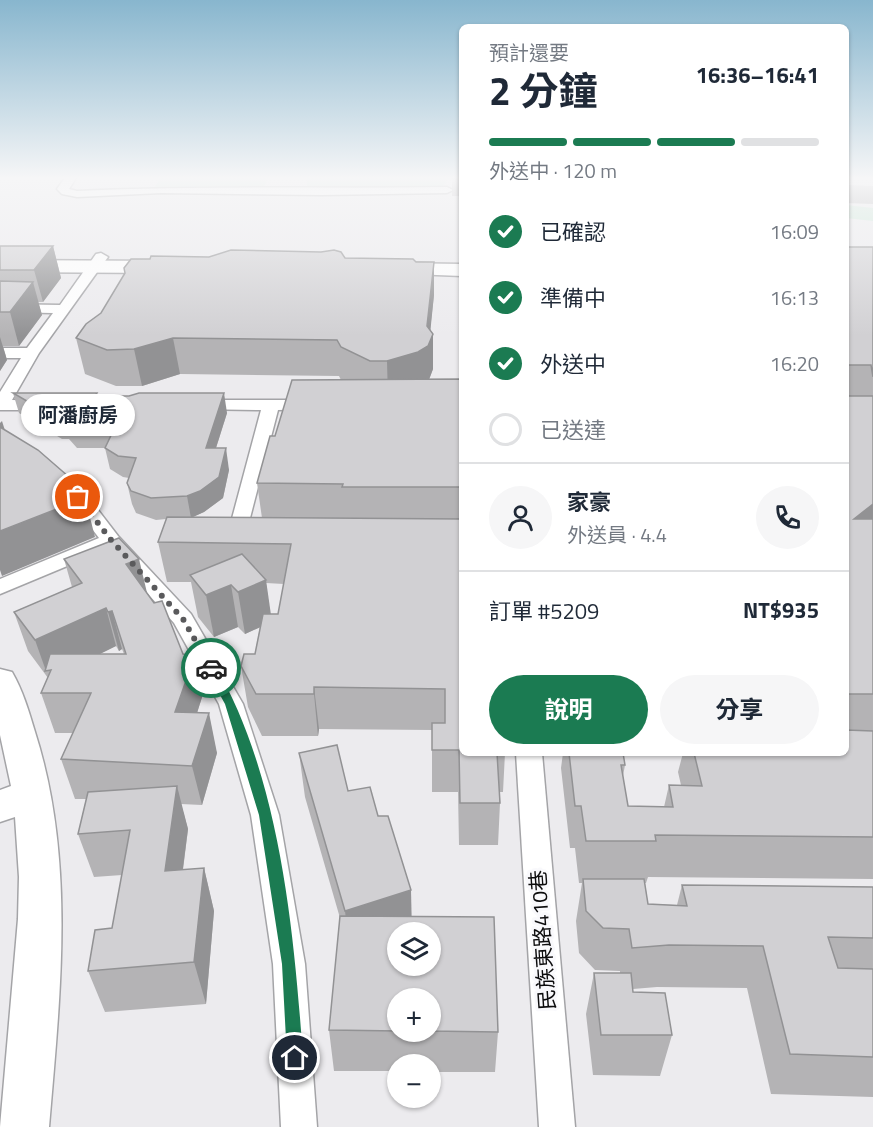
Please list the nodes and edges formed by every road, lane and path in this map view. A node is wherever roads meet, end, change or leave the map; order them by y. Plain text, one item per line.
1 (0, 256) edge
2 (459, 259) edge
3 (98, 262) junction
4 (179, 262) edge
5 (0, 266) edge
6 (459, 270) edge
7 (0, 308) edge
8 (65, 309) junction
9 (0, 353) edge
10 (32, 353) junction
11 (0, 405) edge
12 (60, 405) edge
13 (179, 405) edge
14 (272, 405) junction
15 (331, 405) edge
16 (52, 477) edge
17 (111, 540) junction
18 (236, 541) edge
19 (0, 587) edge
20 (0, 681) edge
21 (529, 756) edge
22 (16, 801) edge
23 (24, 1127) edge
24 (299, 1127) edge
25 (557, 1127) edge

1 - 3 street
2 - 6 street
3 - 4 street
3 - 5 street
3 - 8 street
7 - 8 street
8 - 10 street
9 - 10 street
10 - 11 street
11 - 12 street
13 - 14 street
14 - 15 street
14 - 18 street
16 - 17 street
17 - 19 street
17 - 24 street
20 - 22 street
21 - 25 street, 民族東路410巷
22 - 23 street

